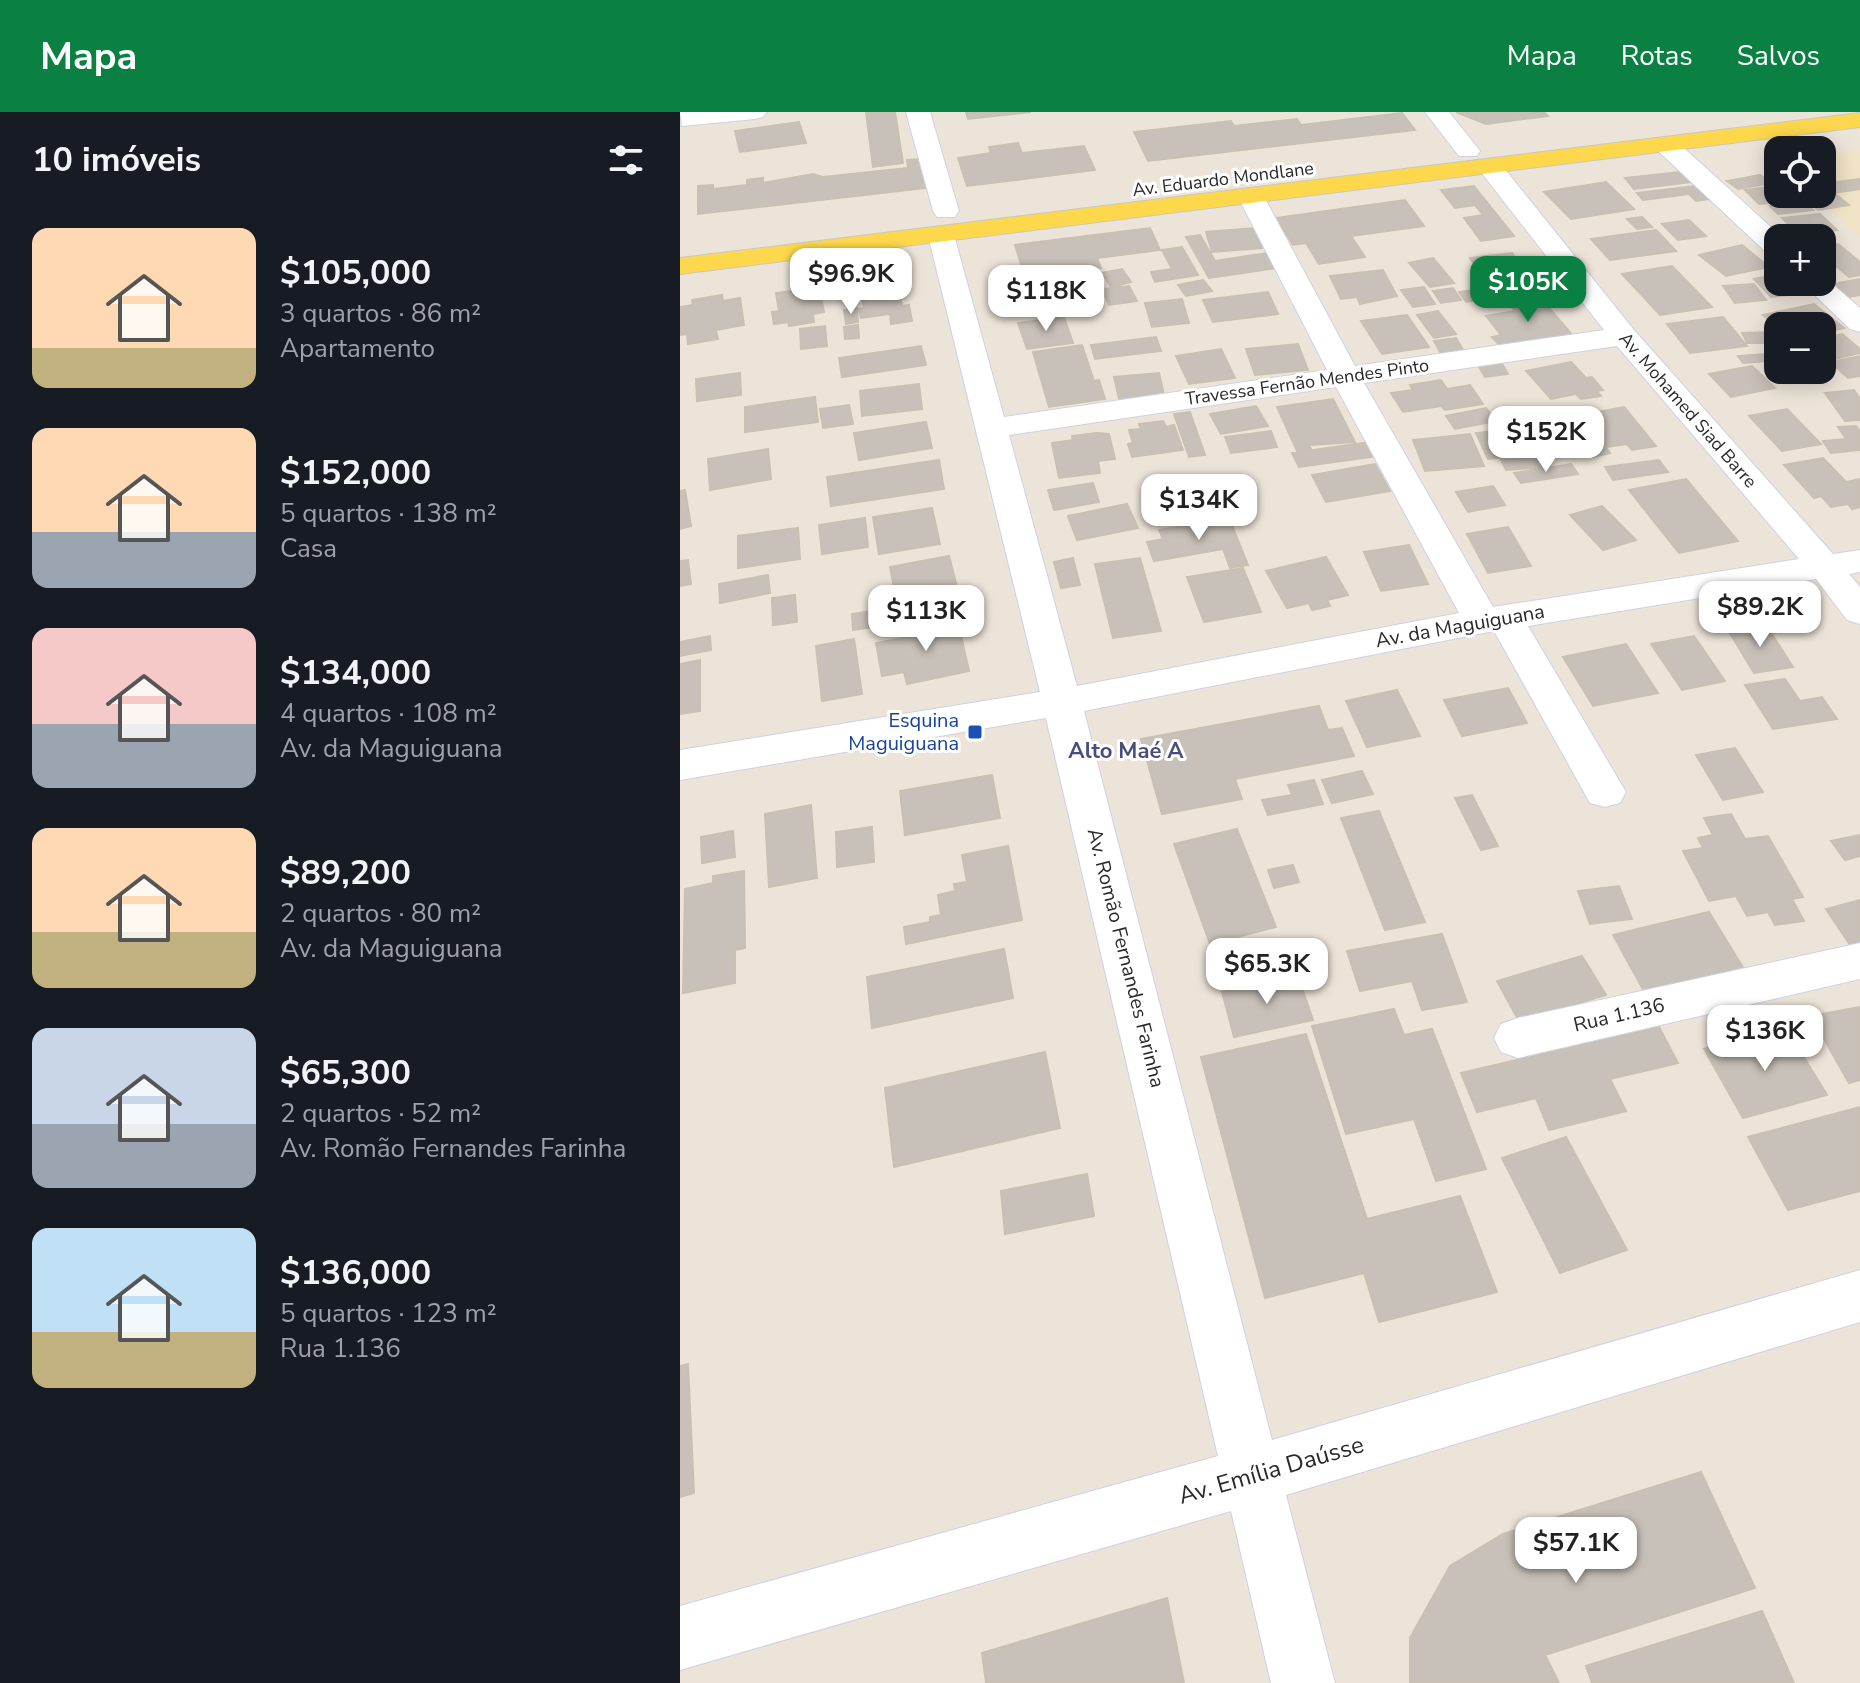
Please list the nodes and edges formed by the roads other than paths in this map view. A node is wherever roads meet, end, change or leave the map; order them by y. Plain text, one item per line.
1 (755, 112) edge
2 (918, 112) edge
3 (1437, 112) edge
4 (1766, 112) edge
5 (682, 119) dead end
6 (1860, 120) edge
7 (1665, 144) junction
8 (1479, 159) junction
9 (1250, 195) junction
10 (943, 223) junction
11 (1764, 235) edge
12 (680, 243) edge
13 (680, 266) edge
14 (1830, 296) edge
15 (1860, 323) edge
16 (1624, 336) junction
17 (1345, 376) junction
18 (991, 428) junction
19 (1843, 565) edge
20 (1860, 612) edge
21 (1493, 619) junction
22 (1062, 702) junction
23 (680, 765) edge
24 (1605, 792) dead end
25 (1860, 961) edge
26 (1518, 1038) dead end
27 (1860, 1296) edge
28 (1254, 1475) junction
29 (680, 1638) edge
30 (1303, 1683) edge

1 - 5 street
2 - 10 street, Av. Romão Fernandes Farinha
3 - 8 street, Av. Mohamed Siad Barre
4 - 8 main road, Av. Eduardo Mondlane
6 - 7 main road, Av. Eduardo Mondlane
7 - 8 main road, Av. Eduardo Mondlane
7 - 11 street
8 - 9 main road, Av. Eduardo Mondlane
8 - 10 main road, Av. Eduardo Mondlane
8 - 16 street, Av. Mohamed Siad Barre
9 - 10 main road, Av. Eduardo Mondlane
9 - 17 street
10 - 12 main road, Av. Eduardo Mondlane
10 - 13 main road
10 - 18 street, Av. Romão Fernandes Farinha
14 - 15 street
16 - 17 street, Travessa Fernão Mendes Pinto
16 - 19 street, Av. Mohamed Siad Barre
17 - 18 street, Travessa Fernão Mendes Pinto
17 - 21 street
18 - 22 street, Av. Romão Fernandes Farinha
19 - 20 street, Av. Mohamed Siad Barre
19 - 21 street, Av. da Maguiguana
21 - 22 street, Av. da Maguiguana
21 - 24 street
22 - 23 street, Av. da Maguiguana
22 - 28 street, Av. Romão Fernandes Farinha
25 - 26 street, Rua 1.136
27 - 28 street, Av. Emília Daússe
28 - 29 street, Av. Emília Daússe
28 - 30 street, Av. Romão Fernandes Farinha

